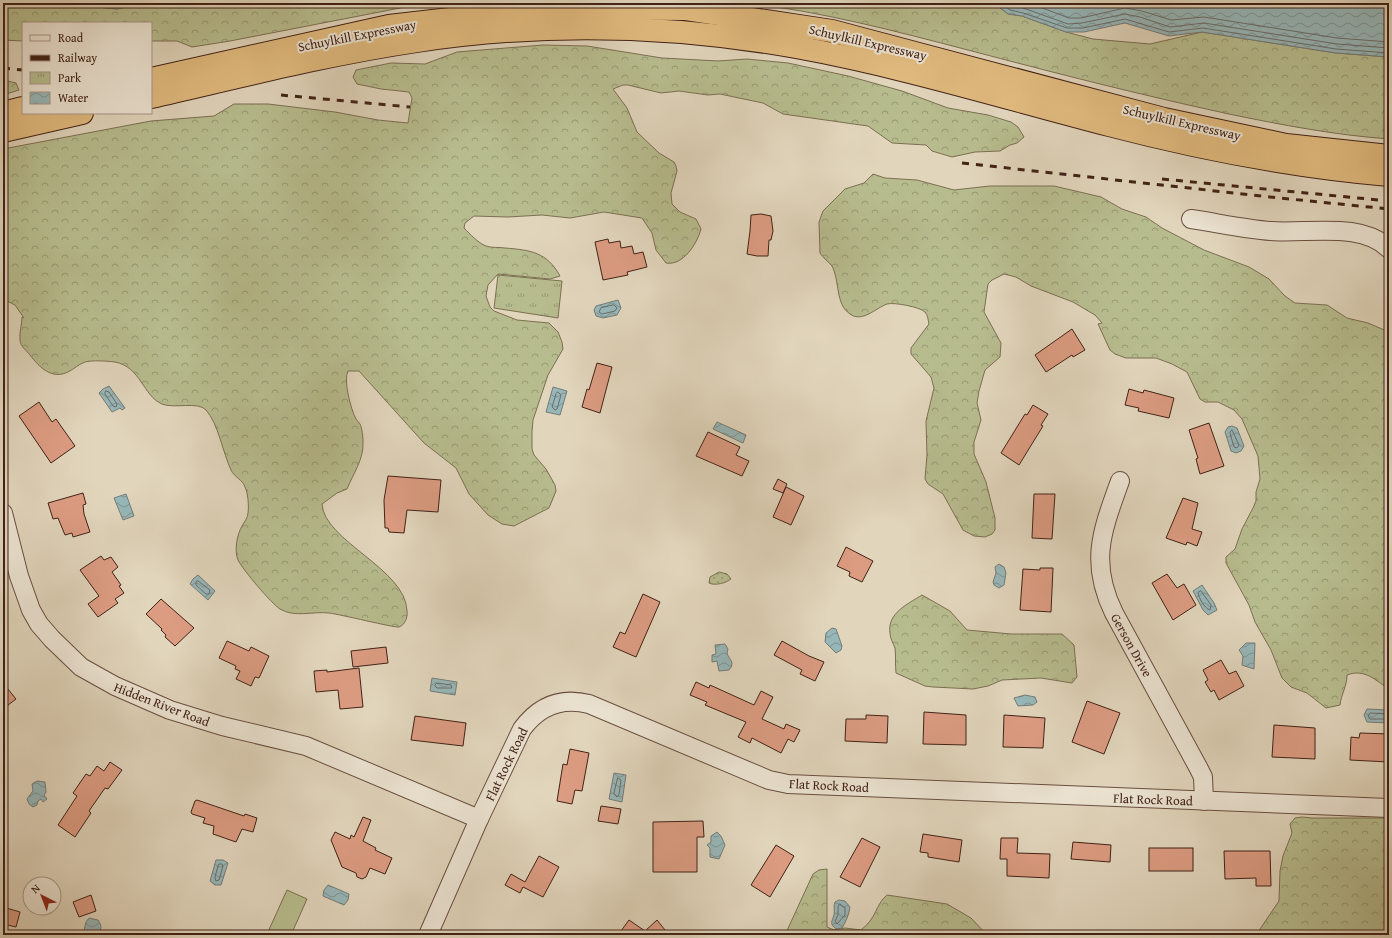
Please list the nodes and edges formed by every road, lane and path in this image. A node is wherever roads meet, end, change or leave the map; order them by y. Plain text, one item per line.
1 (152, 79) edge
2 (152, 97) edge
3 (22, 108) edge
4 (3, 112) edge
5 (78, 114) edge
6 (3, 131) edge
7 (1389, 156) edge
8 (1389, 176) edge
9 (1191, 219) dead end
10 (1385, 241) edge
11 (1120, 481) dead end
12 (3, 513) edge
13 (1204, 801) junction
14 (1389, 808) edge
15 (479, 819) junction
16 (428, 935) edge

1 - 7 highway, Schuylkill Expressway
2 - 8 highway, Schuylkill Expressway
3 - 4 highway
5 - 6 highway
9 - 10 street
11 - 13 street, Gerson Drive
12 - 15 street, Hidden River Road
13 - 14 street, Flat Rock Road
13 - 15 street, Flat Rock Road
15 - 16 street, Flat Rock Road

